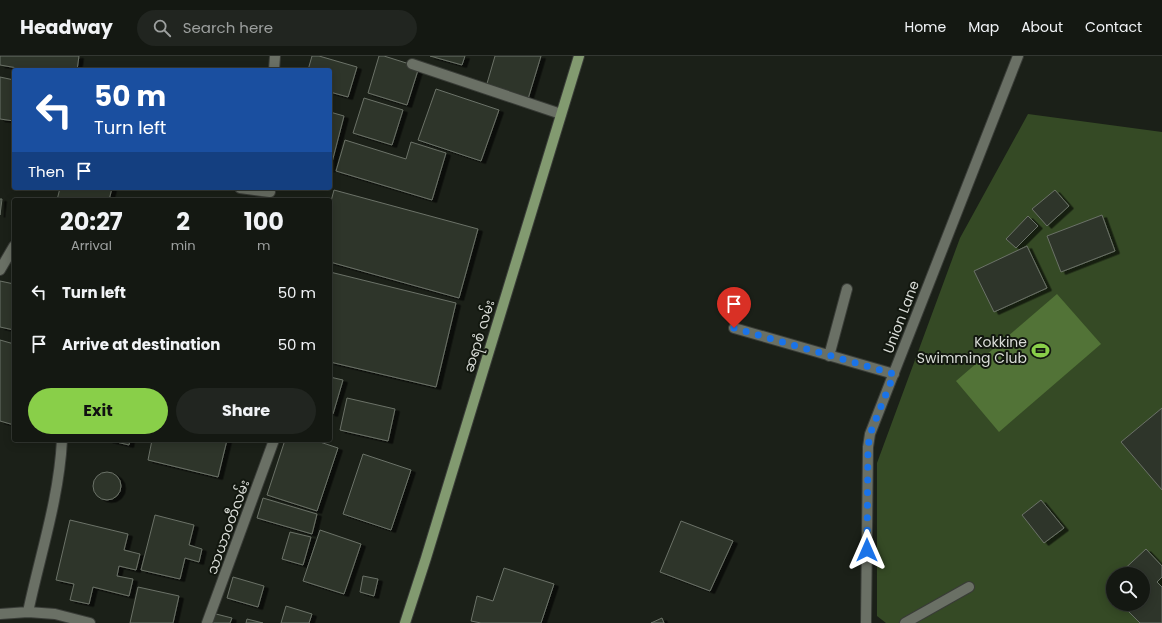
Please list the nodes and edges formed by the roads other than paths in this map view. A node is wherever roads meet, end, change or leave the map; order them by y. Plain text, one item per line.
1 (275, 56) edge
2 (579, 56) edge
3 (1018, 56) edge
4 (412, 64) dead end
5 (274, 68) edge
6 (561, 114) junction
7 (252, 190) edge
8 (271, 193) edge
9 (12, 249) edge
10 (0, 270) edge
11 (847, 289) dead end
12 (734, 328) dead end
13 (829, 356) junction
14 (894, 374) junction
15 (62, 442) edge
16 (273, 442) edge
17 (969, 587) dead end
18 (28, 612) junction
19 (0, 614) edge
20 (90, 623) edge
21 (207, 623) edge
22 (405, 623) edge
23 (866, 623) edge
24 (905, 623) edge

1 - 5 street
2 - 6 main road, ဆရာစံ လမ်း
3 - 14 street, Union Lane
4 - 6 street
6 - 22 main road, ဆရာစံ လမ်း
7 - 8 street
9 - 10 street
11 - 13 street
12 - 13 street
13 - 14 street
14 - 23 street, Union Lane
15 - 18 street
16 - 21 street, သာယာဝတီလမ်း
17 - 24 street
18 - 19 street
18 - 20 street

